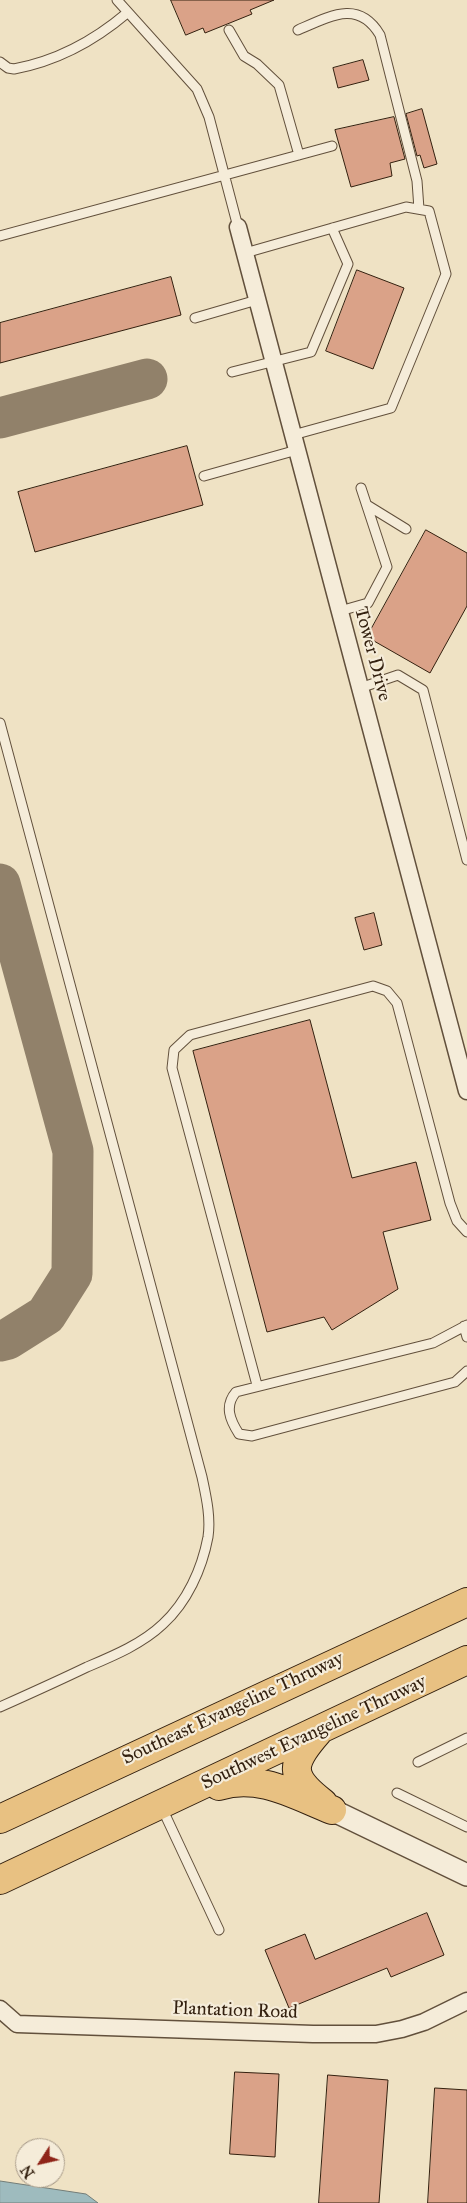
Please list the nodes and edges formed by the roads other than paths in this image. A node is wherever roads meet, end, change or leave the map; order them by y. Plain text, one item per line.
1 (117, 0) edge
2 (127, 13) junction
3 (229, 30) dead end
4 (298, 30) dead end
5 (0, 62) edge
6 (332, 146) dead end
7 (299, 155) junction
8 (225, 176) junction
9 (419, 209) junction
10 (238, 227) joint
11 (332, 228) junction
12 (0, 236) edge
13 (245, 253) junction
14 (257, 300) junction
15 (195, 318) dead end
16 (274, 362) junction
17 (232, 372) dead end
18 (295, 442) junction
19 (204, 476) dead end
20 (361, 488) dead end
21 (367, 505) junction
22 (406, 529) dead end
23 (340, 611) junction
24 (360, 688) junction
25 (0, 723) edge
26 (467, 860) edge
27 (467, 1091) edge
28 (467, 1232) edge
29 (466, 1326) edge
30 (467, 1338) edge
31 (467, 1371) edge
32 (257, 1385) junction
33 (467, 1592) edge
34 (467, 1602) edge
35 (422, 1622) junction
36 (467, 1660) edge
37 (0, 1708) edge
38 (320, 1729) junction
39 (467, 1738) edge
40 (418, 1762) dead end
41 (397, 1793) dead end
42 (160, 1806) junction
43 (332, 1810) junction
44 (0, 1819) edge
45 (467, 1826) edge
46 (467, 1876) edge
47 (0, 1880) edge
48 (219, 1930) dead end
49 (467, 2001) edge
50 (0, 2009) edge

1 - 2 lane
2 - 5 lane
2 - 8 lane
3 - 7 lane
4 - 9 lane
6 - 7 lane
7 - 8 lane
8 - 10 lane
8 - 12 lane
9 - 11 lane
9 - 18 lane
10 - 13 street, Tower Drive
11 - 13 lane
11 - 16 lane
13 - 14 street, Tower Drive
14 - 15 lane
14 - 16 street, Tower Drive
16 - 17 lane
16 - 18 street, Tower Drive
18 - 19 lane
18 - 23 street, Tower Drive
20 - 21 lane
21 - 22 lane
21 - 23 lane
23 - 24 street, Tower Drive
24 - 26 lane
24 - 27 street, Tower Drive
25 - 37 lane
28 - 32 lane
29 - 30 lane
29 - 32 lane
31 - 32 lane
33 - 35 highway
34 - 35 highway, Southeast Evangeline Thruway
35 - 44 highway, Southeast Evangeline Thruway
36 - 38 highway, Southwest Evangeline Thruway
38 - 42 highway, Southwest Evangeline Thruway
38 - 43 highway
39 - 40 lane
41 - 45 lane
42 - 43 highway
42 - 47 highway
42 - 48 lane
43 - 46 street
49 - 50 street, Plantation Road

